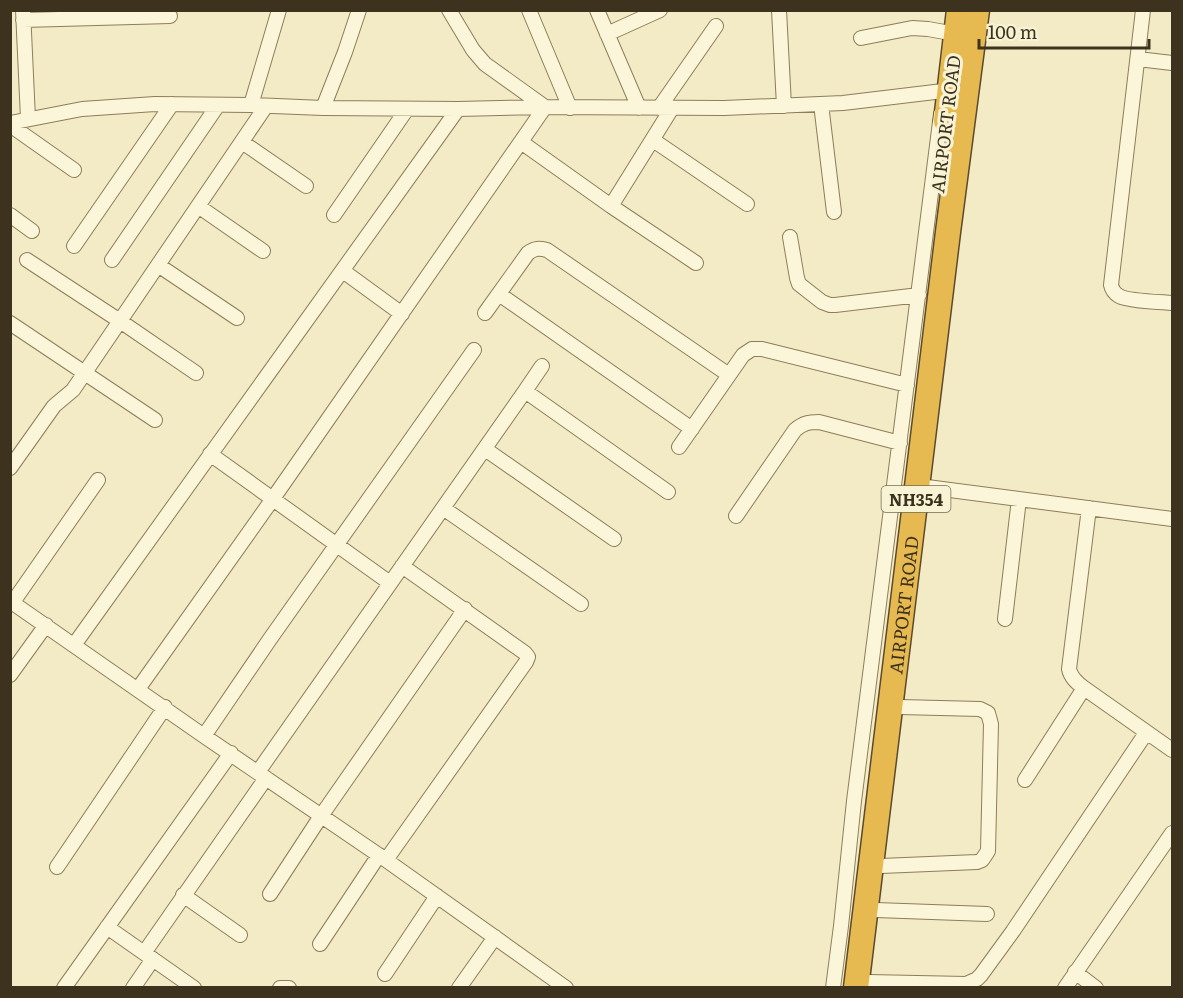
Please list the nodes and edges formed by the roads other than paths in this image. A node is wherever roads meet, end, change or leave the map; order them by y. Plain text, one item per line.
1 (279, 10) edge
2 (359, 10) edge
3 (449, 10) edge
4 (529, 10) edge
5 (597, 10) edge
6 (660, 10) edge
7 (779, 10) edge
8 (952, 10) edge
9 (959, 10) edge
10 (977, 10) edge
11 (986, 10) edge
12 (1143, 10) edge
13 (23, 15) edge
14 (170, 16) dead end
15 (716, 26) dead end
16 (950, 33) junction
17 (607, 34) junction
18 (861, 38) dead end
19 (1138, 59) junction
20 (1173, 63) edge
21 (943, 91) junction
22 (172, 104) junction
23 (821, 104) junction
24 (218, 105) junction
25 (251, 105) junction
26 (266, 106) junction
27 (784, 106) junction
28 (545, 107) junction
29 (322, 108) junction
30 (570, 108) junction
31 (639, 108) junction
32 (665, 108) junction
33 (407, 109) junction
34 (458, 109) junction
35 (28, 119) junction
36 (10, 124) edge
37 (653, 140) junction
38 (242, 142) junction
39 (520, 142) junction
40 (74, 170) dead end
41 (306, 186) dead end
42 (747, 204) dead end
43 (611, 206) junction
44 (198, 207) junction
45 (834, 212) dead end
46 (10, 215) edge
47 (334, 215) dead end
48 (32, 231) dead end
49 (789, 237) dead end
50 (74, 246) dead end
51 (263, 251) dead end
52 (27, 260) dead end
53 (112, 260) dead end
54 (696, 263) dead end
55 (158, 265) junction
56 (343, 271) junction
57 (499, 294) junction
58 (919, 295) junction
59 (1173, 303) edge
60 (485, 313) dead end
61 (402, 314) junction
62 (237, 318) dead end
63 (120, 321) junction
64 (10, 323) edge
65 (474, 350) dead end
66 (542, 366) dead end
67 (84, 373) junction
68 (196, 373) dead end
69 (729, 375) junction
70 (907, 385) junction
71 (525, 391) junction
72 (155, 420) dead end
73 (692, 429) junction
74 (900, 443) junction
75 (679, 447) dead end
76 (484, 449) junction
77 (210, 454) junction
78 (10, 468) edge
79 (98, 480) dead end
80 (922, 487) junction
81 (668, 492) dead end
82 (1019, 499) junction
83 (272, 500) junction
84 (1089, 507) junction
85 (443, 508) junction
86 (736, 516) dead end
87 (1173, 519) edge
88 (614, 539) dead end
89 (336, 545) junction
90 (402, 566) junction
91 (390, 583) junction
92 (12, 602) edge
93 (581, 604) dead end
94 (465, 609) junction
95 (1005, 619) dead end
96 (46, 625) junction
97 (74, 645) junction
98 (10, 675) edge
99 (1084, 688) junction
100 (138, 689) junction
101 (165, 707) junction
102 (900, 707) junction
103 (1146, 732) junction
104 (204, 736) junction
105 (1173, 750) edge
106 (231, 753) junction
107 (262, 775) junction
108 (1025, 780) dead end
109 (321, 816) junction
110 (1173, 833) edge
111 (382, 858) junction
112 (881, 866) junction
113 (57, 867) dead end
114 (270, 894) dead end
115 (183, 896) junction
116 (437, 896) junction
117 (876, 910) junction
118 (987, 914) dead end
119 (107, 927) junction
120 (240, 935) dead end
121 (495, 937) junction
122 (320, 944) dead end
123 (148, 956) junction
124 (1075, 972) junction
125 (385, 974) dead end
126 (557, 985) edge
127 (864, 986) edge
128 (64, 987) edge
129 (133, 987) edge
130 (194, 987) edge
131 (279, 987) edge
132 (289, 987) edge
133 (459, 987) edge
134 (833, 987) edge
135 (842, 987) edge
136 (1065, 987) edge
137 (1096, 987) edge

1 - 25 street
2 - 29 street
3 - 28 street
4 - 30 street
5 - 17 street
6 - 17 street
7 - 27 street
8 - 16 street
9 - 135 highway, AIRPORT ROAD / NH354
10 - 80 highway, AIRPORT ROAD / NH354
11 - 80 street
12 - 19 street
13 - 14 street
13 - 35 street
15 - 32 street
16 - 18 street
16 - 21 street
17 - 31 street
19 - 20 street
19 - 59 street
21 - 23 street
21 - 58 street
22 - 24 street
22 - 35 street
22 - 50 street
23 - 27 street
23 - 45 street
24 - 25 street
24 - 53 street
25 - 26 street
26 - 29 street
26 - 38 street
27 - 32 street
28 - 30 street
28 - 34 street
28 - 39 street
29 - 33 street
30 - 31 street
31 - 32 street
32 - 37 street
33 - 34 street
33 - 47 street
34 - 56 street
35 - 36 street
36 - 40 street
37 - 42 street
37 - 43 street
38 - 41 street
38 - 44 street
39 - 43 street
39 - 61 street
43 - 54 street
44 - 51 street
44 - 55 street
46 - 48 street
49 - 58 street
52 - 63 street
55 - 62 street
55 - 63 street
56 - 61 street
56 - 77 street
57 - 60 street
57 - 69 street
57 - 73 street
58 - 70 street
61 - 83 street
63 - 67 street
63 - 68 street
64 - 67 street
65 - 89 street
66 - 71 street
67 - 72 street
67 - 78 street
69 - 70 street
69 - 73 street
70 - 74 street
71 - 76 street
71 - 81 street
73 - 75 street
74 - 86 street
74 - 134 street
76 - 85 street
76 - 88 street
77 - 83 street
77 - 97 street
79 - 92 street
80 - 82 street
80 - 102 street
80 - 127 highway, AIRPORT ROAD / NH354
82 - 84 street
82 - 95 street
83 - 89 street
83 - 100 street
84 - 87 street
84 - 99 street
85 - 90 street
85 - 93 street
89 - 91 street
89 - 104 street
90 - 91 street
90 - 94 street
91 - 107 street
92 - 96 street
94 - 109 street
94 - 111 street
96 - 97 street
96 - 98 street
97 - 100 street
99 - 103 street
99 - 108 street
100 - 101 street
101 - 104 street
101 - 113 street
102 - 112 street
102 - 112 street
103 - 105 street
103 - 127 street
104 - 106 street
106 - 107 street
106 - 119 street
107 - 109 street
107 - 115 street
109 - 111 street
109 - 114 street
110 - 124 street
111 - 116 street
111 - 122 street
112 - 117 street
115 - 120 street
115 - 123 street
116 - 121 street
116 - 125 street
117 - 118 street
117 - 127 street
119 - 123 street
119 - 128 street
121 - 126 street
121 - 133 street
123 - 129 street
123 - 130 street
124 - 136 street
124 - 137 street
131 - 132 street

